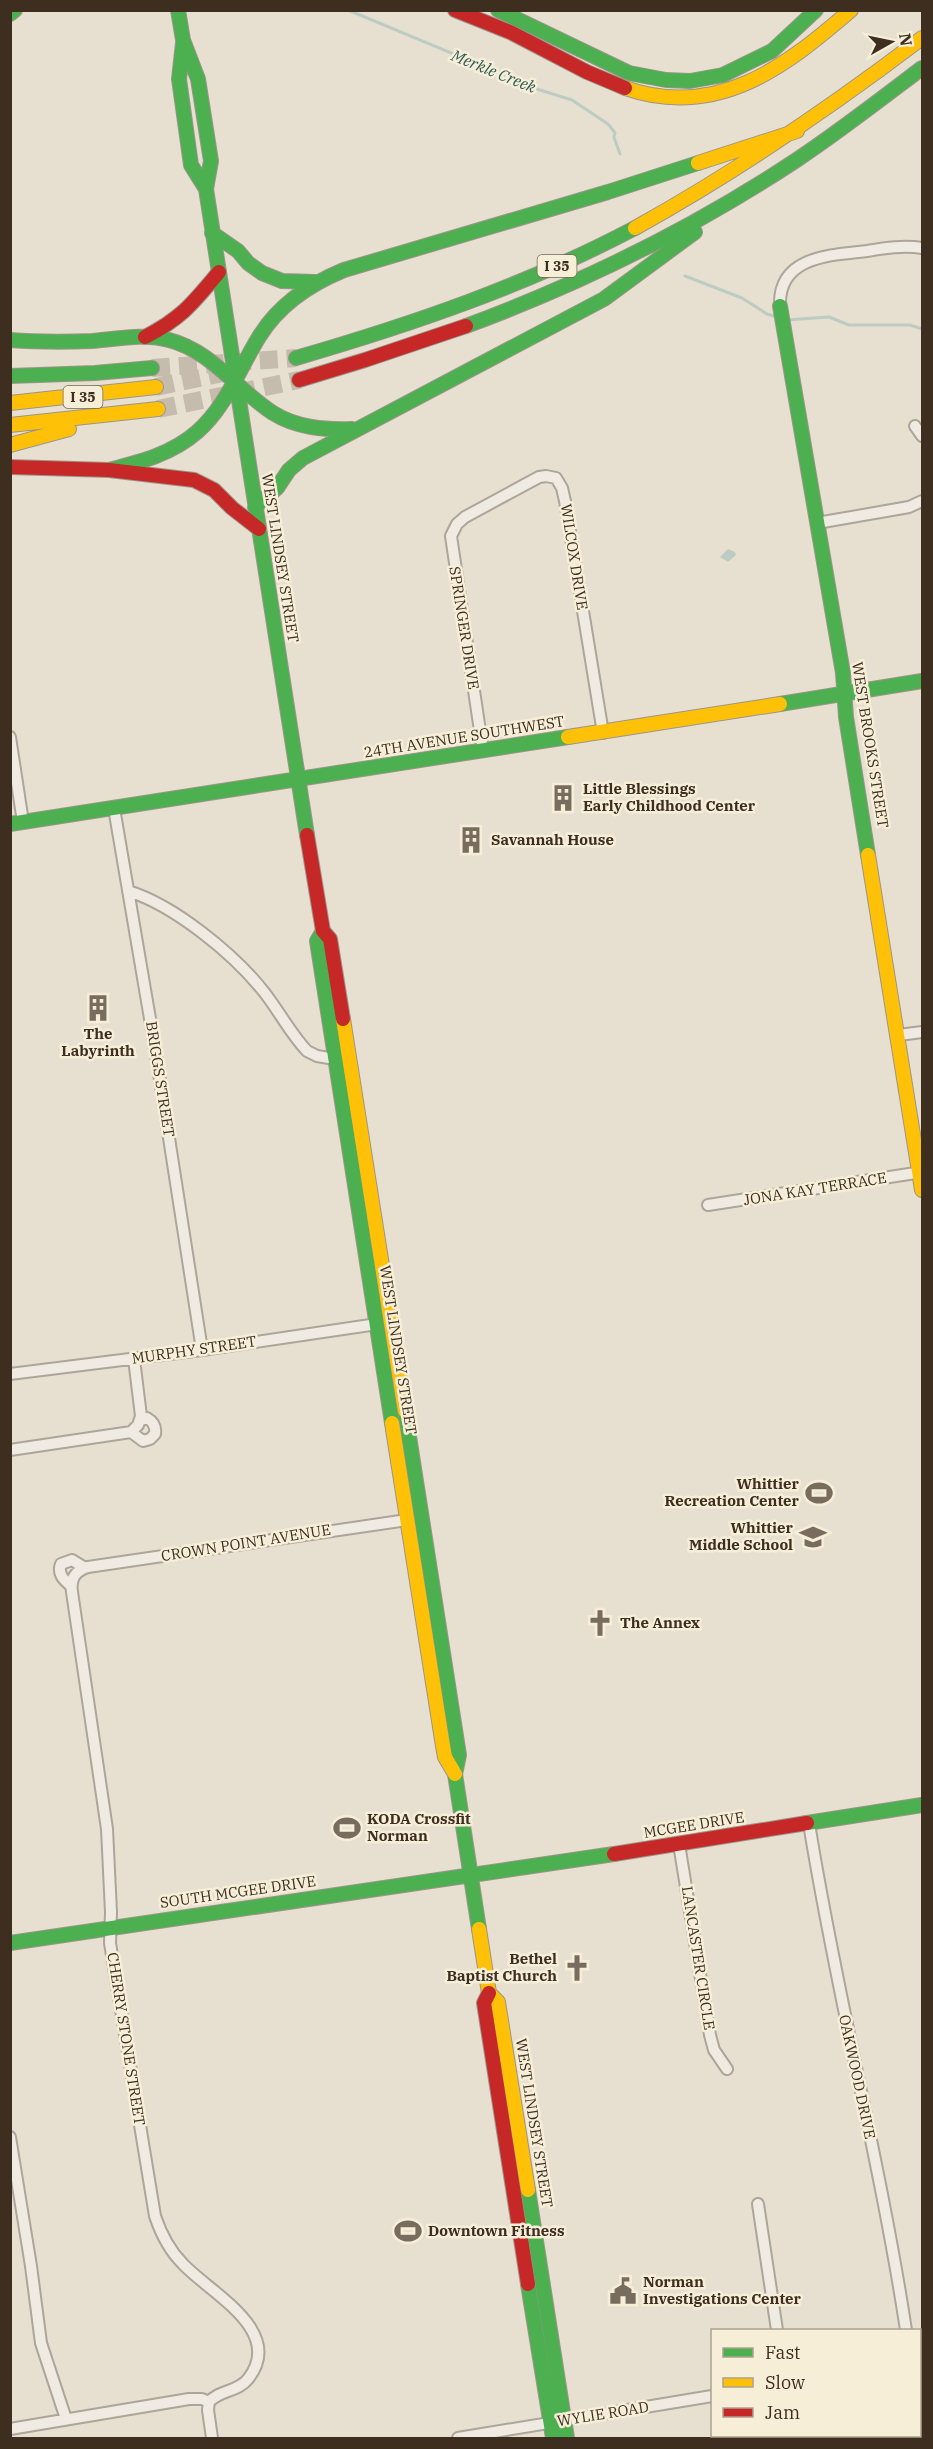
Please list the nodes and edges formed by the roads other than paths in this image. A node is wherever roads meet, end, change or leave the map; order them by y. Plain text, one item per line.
1 (15, 10) edge
2 (178, 10) edge
3 (455, 10) edge
4 (498, 10) edge
5 (816, 10) edge
6 (850, 10) edge
7 (10, 14) edge
8 (922, 38) edge
9 (183, 40) junction
10 (922, 68) edge
11 (797, 131) junction
12 (769, 177) junction
13 (206, 189) junction
14 (212, 233) junction
15 (922, 248) edge
16 (219, 272) junction
17 (315, 282) junction
18 (780, 306) joint
19 (143, 337) junction
20 (10, 340) edge
21 (296, 358) tunnel mouth
22 (152, 368) tunnel mouth
23 (10, 376) edge
24 (299, 380) tunnel mouth
25 (236, 382) junction
26 (156, 387) tunnel mouth
27 (10, 403) edge
28 (158, 409) tunnel mouth
29 (112, 416) junction
30 (10, 425) edge
31 (915, 426) dead end
32 (357, 429) junction
33 (922, 436) edge
34 (10, 445) edge
35 (10, 467) edge
36 (109, 470) junction
37 (922, 501) edge
38 (255, 507) junction
39 (470, 514) joint
40 (817, 523) junction
41 (259, 530) junction
42 (922, 681) edge
43 (844, 693) junction
44 (603, 733) junction
45 (10, 737) edge
46 (483, 751) junction
47 (298, 781) junction
48 (114, 808) junction
49 (16, 823) edge
50 (128, 891) junction
51 (323, 931) junction
52 (343, 1017) junction
53 (328, 1019) junction
54 (922, 1032) edge
55 (899, 1035) junction
56 (334, 1059) junction
57 (350, 1059) junction
58 (921, 1172) edge
59 (922, 1190) edge
60 (708, 1205) dead end
61 (386, 1290) junction
62 (372, 1292) junction
63 (377, 1328) junction
64 (392, 1330) junction
65 (202, 1350) junction
66 (134, 1359) junction
67 (10, 1374) edge
68 (141, 1420) junction
69 (130, 1432) junction
70 (10, 1450) edge
71 (407, 1520) junction
72 (85, 1568) junction
73 (72, 1581) junction
74 (435, 1598) junction
75 (420, 1600) junction
76 (441, 1634) junction
77 (426, 1637) junction
78 (455, 1774) junction
79 (922, 1805) edge
80 (809, 1823) junction
81 (679, 1844) junction
82 (471, 1875) junction
83 (111, 1928) junction
84 (10, 1942) edge
85 (727, 2069) dead end
86 (10, 2137) edge
87 (758, 2204) dead end
88 (777, 2329) edge
89 (906, 2329) edge
90 (711, 2396) edge
91 (209, 2402) junction
92 (66, 2419) junction
93 (557, 2421) junction
94 (10, 2429) edge
95 (212, 2439) edge
96 (458, 2439) edge
97 (553, 2439) edge
98 (567, 2439) edge

1 - 7 main road
2 - 9 main road, WEST LINDSEY STREET
3 - 6 main road
4 - 5 main road
8 - 11 main road, I 35
9 - 13 main road, WEST LINDSEY STREET
9 - 13 main road, WEST LINDSEY STREET
10 - 12 main road, I 35
11 - 17 main road
11 - 21 main road, I 35
12 - 24 main road, I 35
12 - 32 main road
13 - 14 main road, WEST LINDSEY STREET
14 - 16 main road, WEST LINDSEY STREET
14 - 17 main road
15 - 18 street
16 - 19 main road
16 - 25 main road, WEST LINDSEY STREET
17 - 25 main road
18 - 40 main road, WEST BROOKS STREET
19 - 20 main road
19 - 25 main road
22 - 23 main road
25 - 32 main road
25 - 36 main road
25 - 38 main road, WEST LINDSEY STREET
26 - 27 main road, I 35
28 - 29 main road, I 35
29 - 30 main road, I 35
29 - 34 main road
31 - 33 street
32 - 38 main road
35 - 36 main road
36 - 41 main road
37 - 40 street
38 - 41 main road, WEST LINDSEY STREET
39 - 44 street, WILCOX DRIVE
39 - 46 street, SPRINGER DRIVE
40 - 43 main road, WEST BROOKS STREET
41 - 47 main road, WEST LINDSEY STREET
42 - 43 main road, 24TH AVENUE SOUTHWEST
43 - 44 main road, 24TH AVENUE SOUTHWEST
43 - 55 main road, WEST BROOKS STREET
44 - 46 main road, 24TH AVENUE SOUTHWEST
45 - 49 street
46 - 47 main road, 24TH AVENUE SOUTHWEST
47 - 48 main road, 24TH AVENUE SOUTHWEST
47 - 51 main road, WEST LINDSEY STREET
48 - 49 main road, 24TH AVENUE SOUTHWEST
48 - 50 street, BRIGGS STREET
50 - 56 street
50 - 65 street, BRIGGS STREET
51 - 52 main road, WEST LINDSEY STREET
51 - 53 main road, WEST LINDSEY STREET
52 - 53 main road
52 - 57 main road, WEST LINDSEY STREET
53 - 56 main road, WEST LINDSEY STREET
54 - 55 street
55 - 58 main road, WEST BROOKS STREET
56 - 57 main road
56 - 62 main road, WEST LINDSEY STREET
57 - 61 main road, WEST LINDSEY STREET
58 - 59 main road, WEST BROOKS STREET
58 - 60 street, JONA KAY TERRACE
61 - 62 main road
61 - 64 main road, WEST LINDSEY STREET
62 - 63 main road, WEST LINDSEY STREET
63 - 64 main road
63 - 65 street, MURPHY STREET
63 - 71 main road, WEST LINDSEY STREET
64 - 74 main road, WEST LINDSEY STREET
65 - 66 street, MURPHY STREET
66 - 67 street, MURPHY STREET
66 - 68 street
68 - 69 street
68 - 69 street
69 - 70 street
71 - 72 street, CROWN POINT AVENUE
71 - 75 main road, WEST LINDSEY STREET
72 - 73 street, CROWN POINT AVENUE
72 - 73 street, CROWN POINT AVENUE
73 - 83 street, CHERRY STONE STREET
74 - 75 main road
74 - 76 main road, WEST LINDSEY STREET
75 - 77 main road, WEST LINDSEY STREET
76 - 77 main road
76 - 78 main road, WEST LINDSEY STREET
77 - 78 main road, WEST LINDSEY STREET
78 - 82 main road, WEST LINDSEY STREET
79 - 80 main road, MCGEE DRIVE
80 - 81 main road, MCGEE DRIVE
80 - 89 street, OAKWOOD DRIVE
81 - 82 main road, MCGEE DRIVE
81 - 85 street, LANCASTER CIRCLE
82 - 83 main road, SOUTH MCGEE DRIVE
82 - 93 main road, WEST LINDSEY STREET
83 - 84 main road, SOUTH MCGEE DRIVE
83 - 91 street, CHERRY STONE STREET
86 - 92 street
87 - 88 street
90 - 93 street, WYLIE ROAD
91 - 92 street
91 - 95 street
92 - 94 street
93 - 96 street, WYLIE ROAD
93 - 97 main road, WEST LINDSEY STREET
93 - 98 main road, WEST LINDSEY STREET

